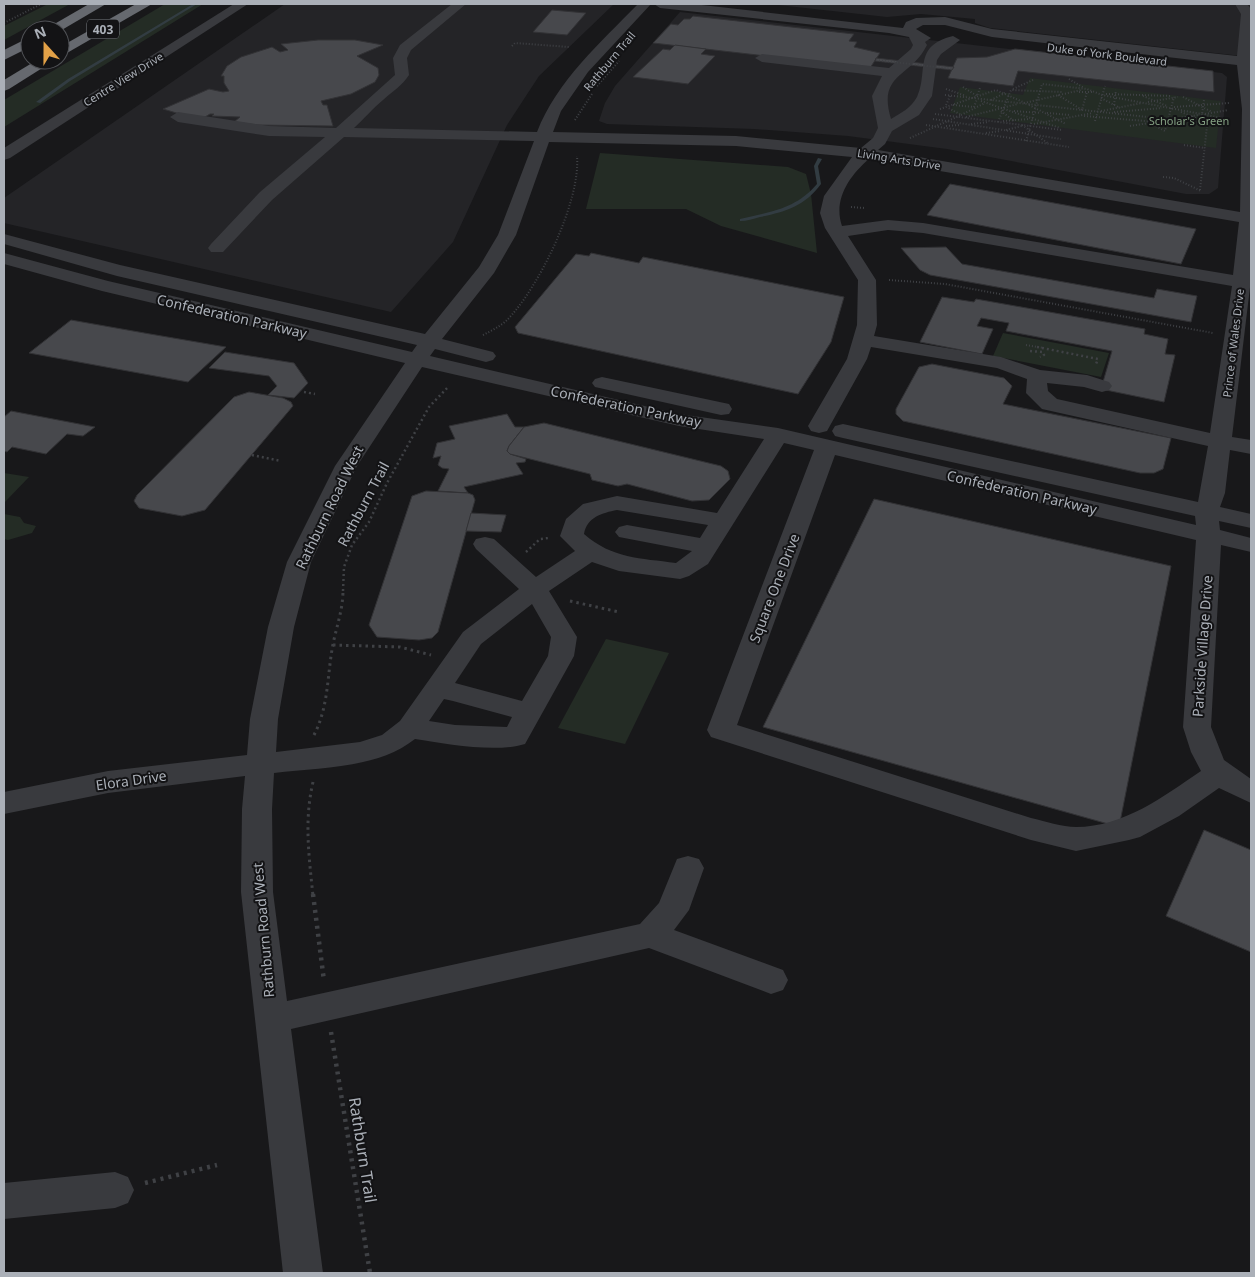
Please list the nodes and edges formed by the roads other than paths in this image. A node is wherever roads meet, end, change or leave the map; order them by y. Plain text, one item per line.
1 (99, 4) edge
2 (145, 4) edge
3 (218, 4) edge
4 (242, 4) edge
5 (460, 4) edge
6 (645, 4) edge
7 (660, 4) edge
8 (728, 4) edge
9 (1241, 4) edge
10 (945, 8) dead end
11 (69, 20) edge
12 (917, 28) junction
13 (961, 29) junction
14 (20, 47) edge
15 (70, 47) edge
16 (4, 56) edge
17 (762, 58) dead end
18 (127, 60) dead end
19 (1248, 66) edge
20 (31, 70) edge
21 (893, 73) junction
22 (4, 86) edge
23 (178, 117) dead end
24 (886, 128) junction
25 (340, 132) junction
26 (543, 137) junction
27 (864, 153) junction
28 (4, 155) edge
29 (1250, 219) edge
30 (837, 232) junction
31 (4, 239) edge
32 (217, 248) dead end
33 (4, 258) edge
34 (1243, 294) edge
35 (864, 340) junction
36 (424, 350) junction
37 (1037, 367) junction
38 (1097, 377) road end
39 (778, 435) junction
40 (823, 436) junction
41 (1219, 442) junction
42 (1251, 447) edge
43 (724, 521) junction
44 (1251, 521) edge
45 (1207, 524) junction
46 (627, 532) dead end
47 (486, 544) dead end
48 (581, 544) junction
49 (1251, 545) edge
50 (707, 547) junction
51 (537, 592) junction
52 (453, 692) dead end
53 (529, 712) junction
54 (410, 728) junction
55 (260, 765) junction
56 (1218, 774) junction
57 (1251, 792) edge
58 (4, 803) edge
59 (688, 868) dead end
60 (650, 935) junction
61 (771, 980) dead end
62 (272, 1019) junction
63 (115, 1190) road end
64 (4, 1201) edge
65 (303, 1273) edge

1 - 11 highway, 403
2 - 15 highway, 403
3 - 18 street, Centre View Drive
4 - 28 street, Centre View Drive
5 - 25 street
6 - 26 street, Rathburn Road West
7 - 12 street
8 - 12 street
9 - 19 street, Prince of Wales Drive
10 - 12 street
12 - 13 street
12 - 13 street
12 - 21 street
13 - 19 street, Duke of York Boulevard
13 - 24 street
14 - 16 highway
17 - 21 street
19 - 29 street, Prince of Wales Drive
20 - 22 highway
21 - 24 street
23 - 25 street, Living Arts Drive
24 - 27 street
25 - 26 street, Living Arts Drive
25 - 32 street
26 - 27 street, Living Arts Drive
26 - 36 street, Rathburn Road West
27 - 29 street, Living Arts Drive
27 - 30 street
29 - 34 street, Prince of Wales Drive
30 - 34 street
30 - 35 street, Square One Drive
31 - 36 street, Confederation Parkway
33 - 36 street, Confederation Parkway
34 - 41 street, Prince of Wales Drive
35 - 37 street
35 - 40 street, Square One Drive
36 - 39 street, Confederation Parkway
36 - 40 street, Confederation Parkway
36 - 55 street, Rathburn Road West
37 - 38 street
37 - 41 street
39 - 40 street, Confederation Parkway
39 - 43 street
40 - 45 street, Confederation Parkway
40 - 56 street, Square One Drive
41 - 42 street
41 - 45 street, Prince of Wales Drive
43 - 48 street
43 - 50 street
44 - 45 street, Confederation Parkway
45 - 49 street, Confederation Parkway
45 - 56 street, Parkside Village Drive
46 - 50 street
47 - 51 street
48 - 50 street
48 - 51 street, Elora Drive
51 - 53 street
51 - 54 street, Elora Drive
52 - 53 street
53 - 54 street
54 - 55 street, Elora Drive
55 - 58 street, Elora Drive
55 - 62 street, Rathburn Road West
56 - 57 street, Parkside Village Drive
59 - 60 street
60 - 61 street
60 - 62 street
62 - 65 street, Rathburn Road West
63 - 64 street

